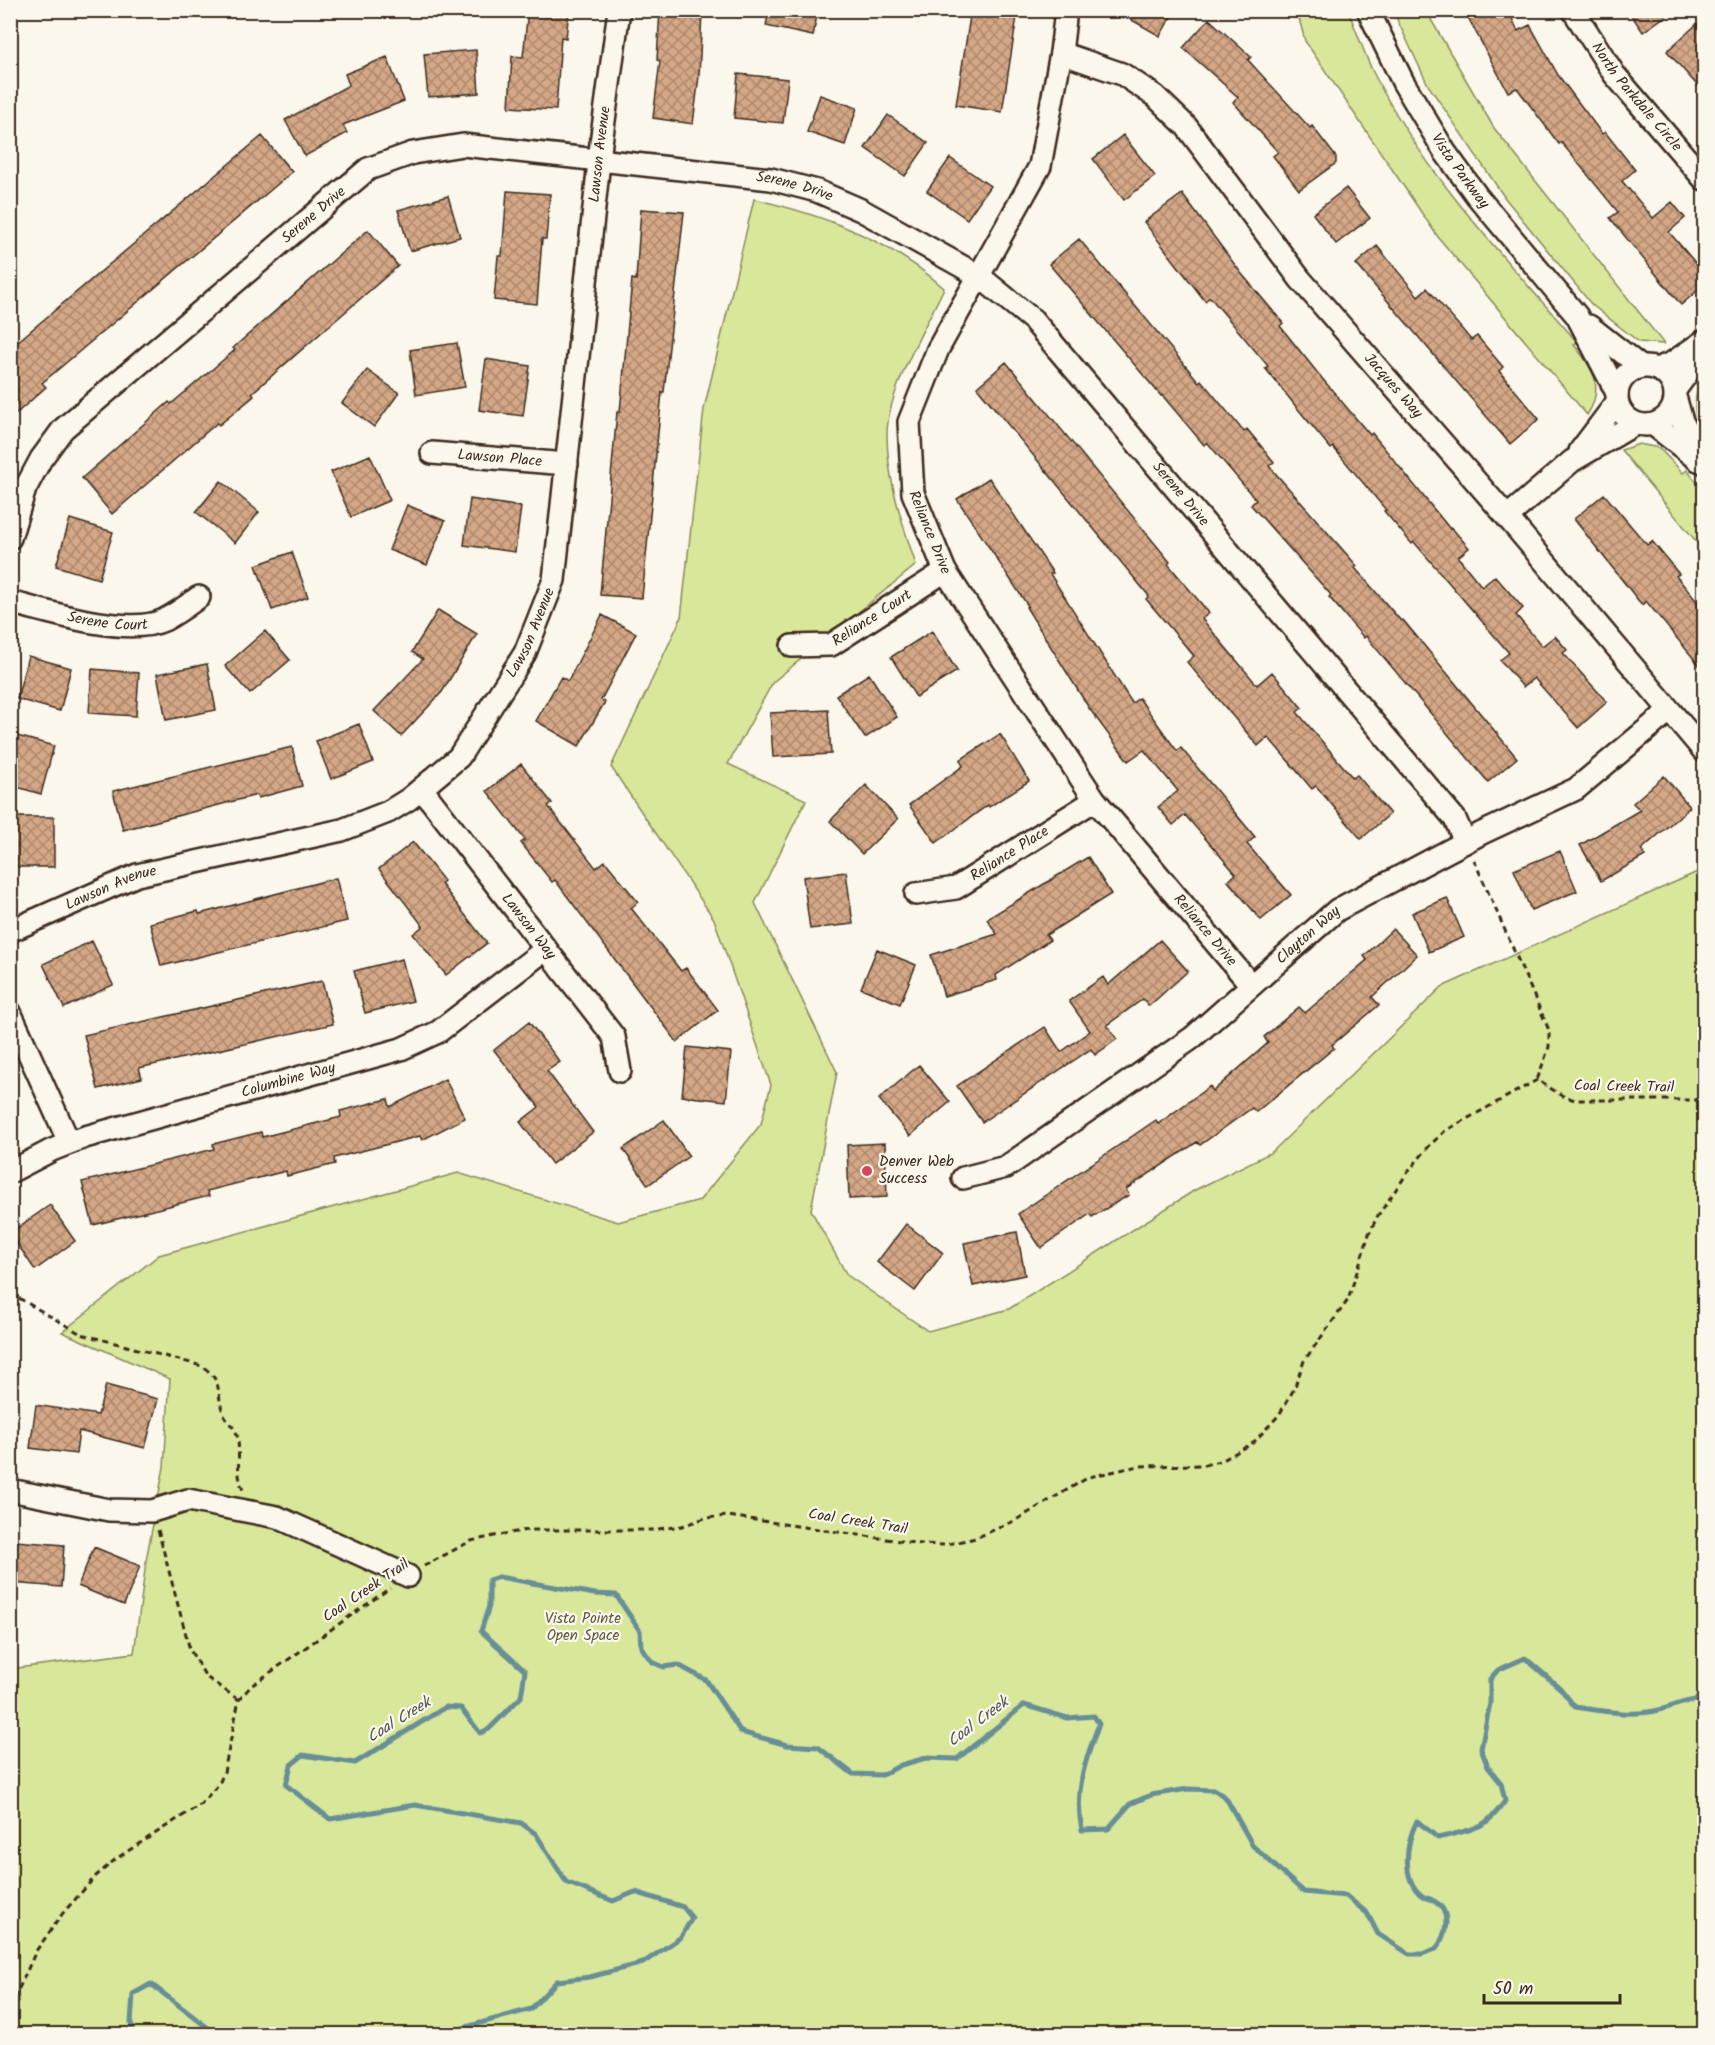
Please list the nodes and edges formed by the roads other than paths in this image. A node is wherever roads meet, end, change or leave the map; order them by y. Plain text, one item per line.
1 (619, 10) edge
2 (1066, 10) edge
3 (1368, 10) edge
4 (1573, 10) edge
5 (1061, 53) junction
6 (599, 160) junction
7 (1704, 179) edge
8 (979, 276) junction
9 (1577, 316) junction
10 (1704, 341) edge
11 (1704, 351) edge
12 (1648, 368) junction
13 (1675, 395) junction
14 (1617, 397) junction
15 (1644, 424) junction
16 (432, 453) dead end
17 (1572, 461) junction
18 (567, 464) junction
19 (1704, 464) edge
20 (1507, 517) junction
21 (10, 538) edge
22 (945, 571) junction
23 (199, 597) dead end
24 (10, 602) edge
25 (792, 646) dead end
26 (1669, 711) junction
27 (1704, 751) edge
28 (422, 789) junction
29 (1095, 800) junction
30 (1469, 850) junction
31 (916, 894) dead end
32 (10, 931) edge
33 (546, 949) junction
34 (1251, 985) junction
35 (10, 1012) edge
36 (620, 1071) dead end
37 (69, 1142) junction
38 (10, 1172) edge
39 (963, 1178) dead end
40 (10, 1490) edge
41 (408, 1576) road end

1 - 6 street, Lawson Avenue
2 - 5 street, Reliance Drive
3 - 9 street, Vista Parkway
4 - 7 street, North Parkdale Circle
5 - 8 street, Reliance Drive
5 - 20 street, Jacques Way
6 - 8 street, Serene Drive
6 - 18 street, Lawson Avenue
6 - 21 street, Serene Drive
8 - 22 street, Reliance Drive
8 - 30 street, Serene Drive
9 - 12 street, Vista Parkway
9 - 14 street, Vista Parkway
10 - 12 street
11 - 13 street
12 - 13 street
12 - 14 street
13 - 15 street
13 - 19 street
14 - 15 street
14 - 17 street
15 - 17 street
15 - 19 street
16 - 18 street, Lawson Place
17 - 20 street
18 - 28 street, Lawson Avenue
20 - 26 street, Jacques Way
22 - 25 street, Reliance Court
22 - 29 street, Reliance Drive
23 - 24 street, Serene Court
26 - 27 street, Jacques Way
26 - 30 street, Clayton Way
28 - 32 street, Lawson Avenue
28 - 33 street, Lawson Way
29 - 31 street, Reliance Place
29 - 34 street, Reliance Drive
30 - 34 street, Clayton Way
33 - 36 street, Lawson Way
33 - 37 street, Columbine Way
34 - 39 street, Clayton Way
35 - 37 street
37 - 38 street, Columbine Way
40 - 41 street

